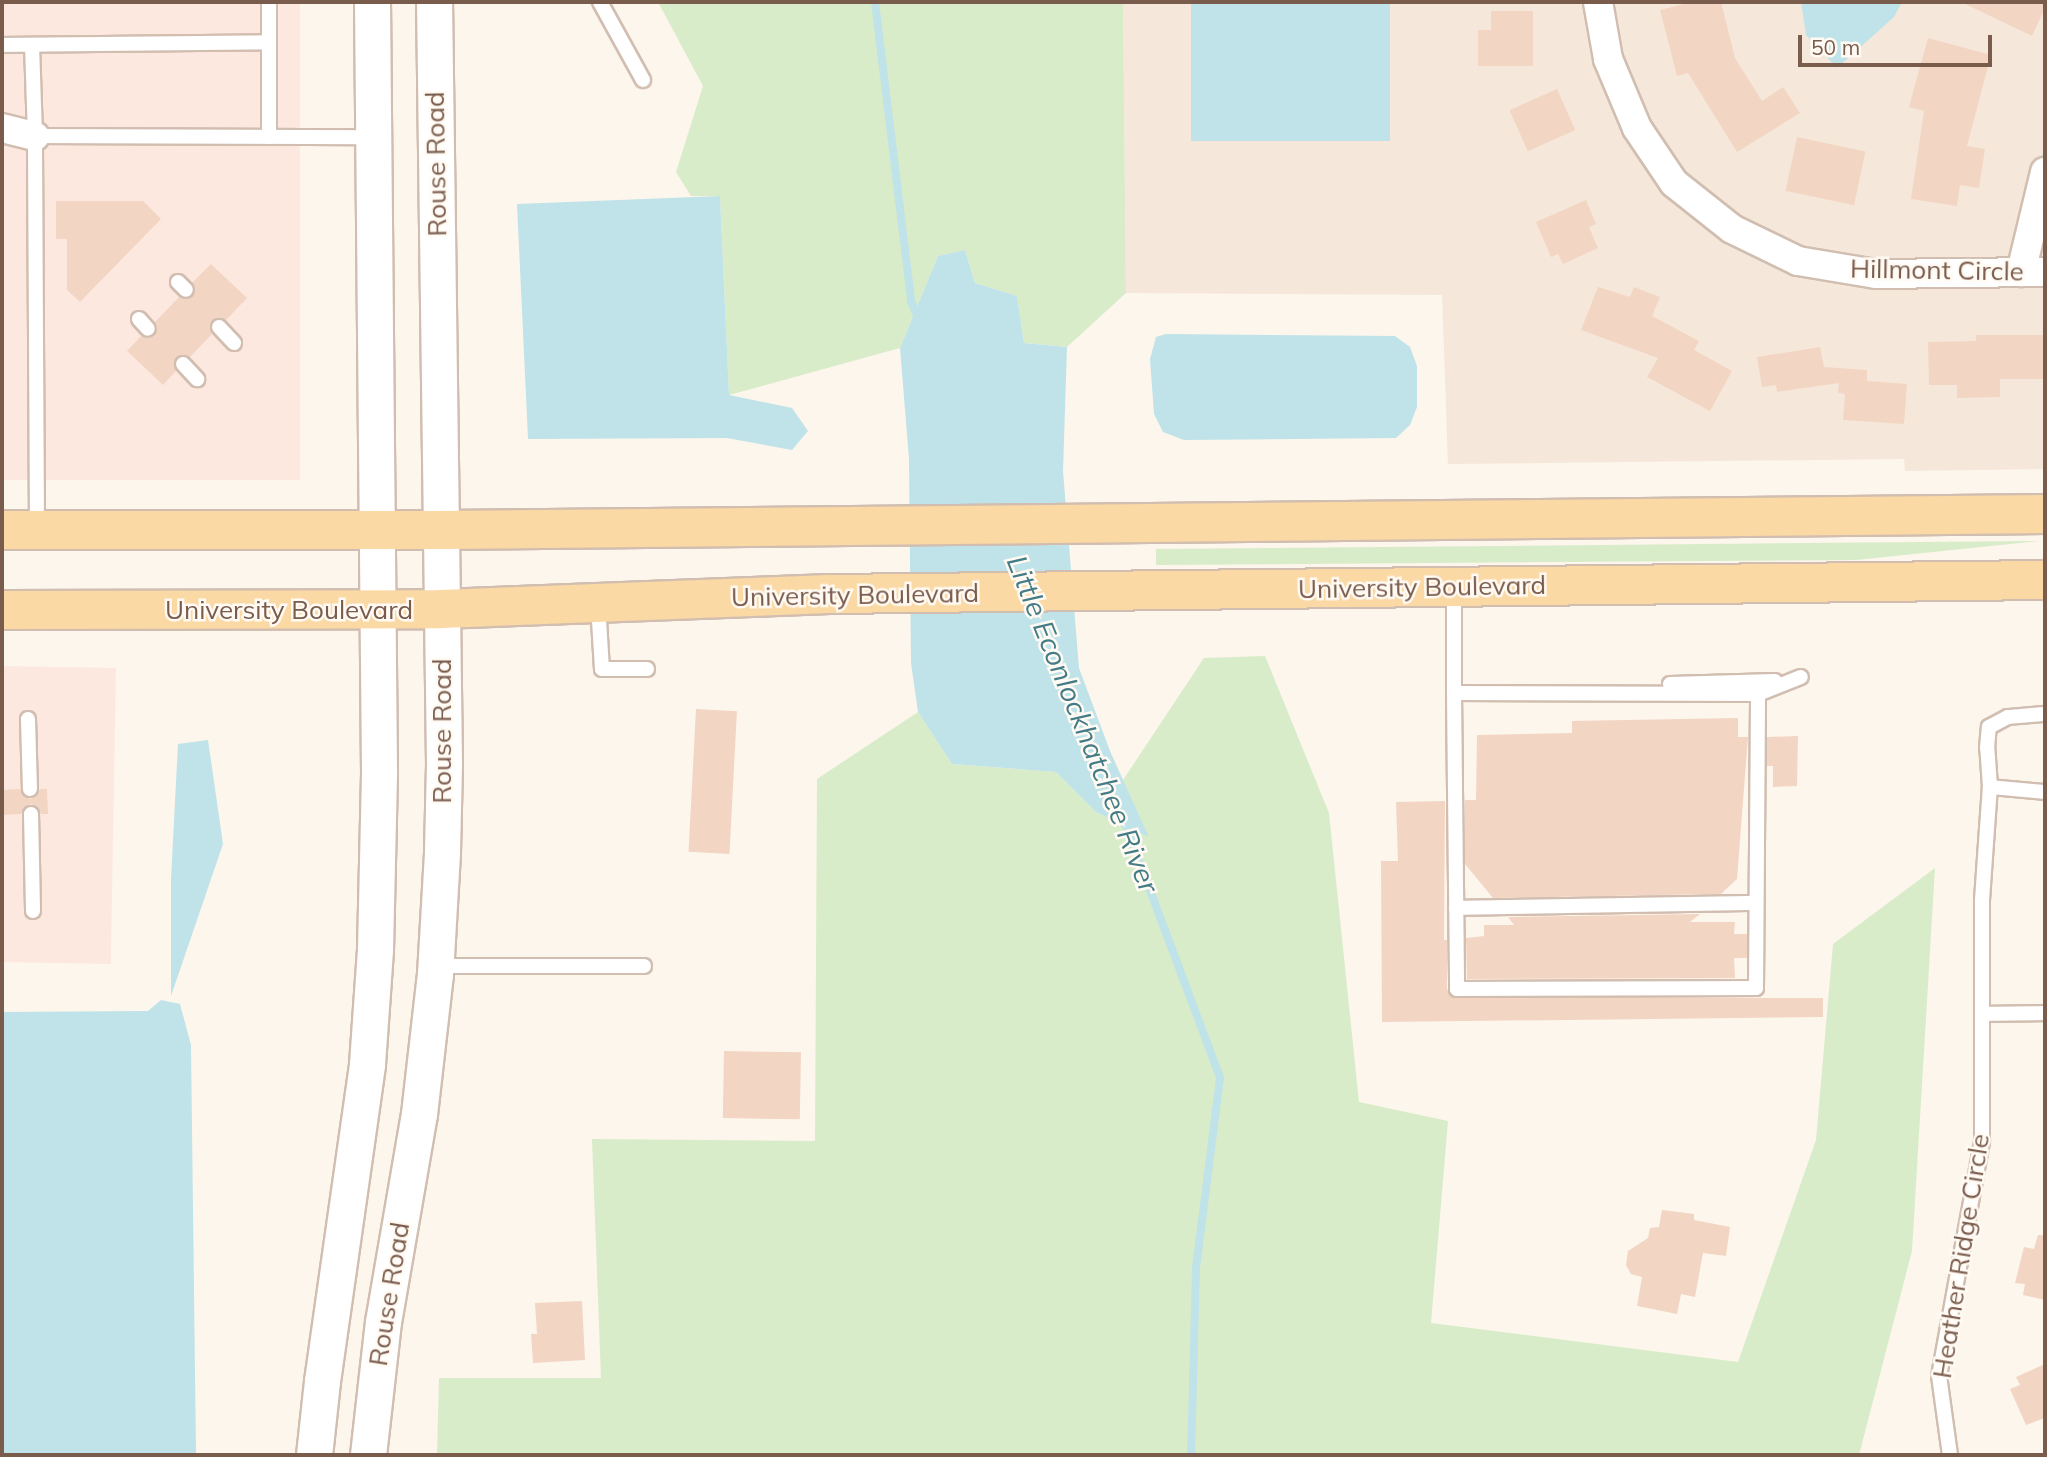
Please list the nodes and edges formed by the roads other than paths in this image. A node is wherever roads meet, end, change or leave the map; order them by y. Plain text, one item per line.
1 (268, 2) edge
2 (372, 2) edge
3 (434, 2) edge
4 (600, 2) edge
5 (1598, 2) edge
6 (269, 42) junction
7 (2, 45) edge
8 (32, 45) junction
9 (643, 80) dead end
10 (2, 128) edge
11 (35, 136) junction
12 (269, 137) junction
13 (374, 137) junction
14 (2045, 172) edge
15 (2033, 272) edge
16 (219, 327) dead end
17 (234, 343) dead end
18 (183, 364) dead end
19 (197, 379) dead end
20 (2045, 514) edge
21 (19, 530) edge
22 (441, 530) junction
23 (377, 531) junction
24 (2045, 580) edge
25 (1454, 586) junction
26 (598, 604) junction
27 (378, 609) junction
28 (441, 609) junction
29 (2, 610) edge
30 (646, 669) dead end
31 (1454, 693) junction
32 (1639, 693) junction
33 (1758, 694) junction
34 (2045, 713) edge
35 (28, 719) dead end
36 (1990, 787) junction
37 (30, 789) dead end
38 (2045, 792) edge
39 (31, 814) dead end
40 (1756, 904) junction
41 (1456, 908) junction
42 (33, 911) dead end
43 (435, 966) junction
44 (644, 966) dead end
45 (2045, 1013) edge
46 (1983, 1014) junction
47 (314, 1455) edge
48 (368, 1455) edge
49 (1950, 1455) edge

1 - 6 lane
2 - 13 street, Rouse Road
3 - 22 street, Rouse Road
4 - 9 lane
5 - 15 street, Hillmont Circle
6 - 8 lane
6 - 12 lane
7 - 8 lane
8 - 11 lane
10 - 11 street
11 - 12 lane
11 - 21 lane
12 - 13 lane
13 - 23 street, Rouse Road
14 - 15 street
16 - 17 lane
18 - 19 lane
20 - 22 main road
21 - 23 main road
22 - 23 main road
22 - 28 street, Rouse Road
23 - 27 street, Rouse Road
24 - 25 main road, University Boulevard
25 - 26 main road, University Boulevard
25 - 31 lane
26 - 28 main road, University Boulevard
26 - 30 lane
27 - 28 main road, University Boulevard
27 - 29 main road, University Boulevard
27 - 47 street, Rouse Road
28 - 43 street, Rouse Road
31 - 32 lane
31 - 41 lane
32 - 33 lane
32 - 33 lane
33 - 40 lane
34 - 36 lane, Heather Ridge Circle
35 - 37 lane
36 - 38 lane
36 - 46 lane, Heather Ridge Circle
39 - 42 lane
40 - 41 lane
40 - 41 lane
43 - 44 lane
43 - 48 street, Rouse Road
45 - 46 lane
46 - 49 lane, Heather Ridge Circle

